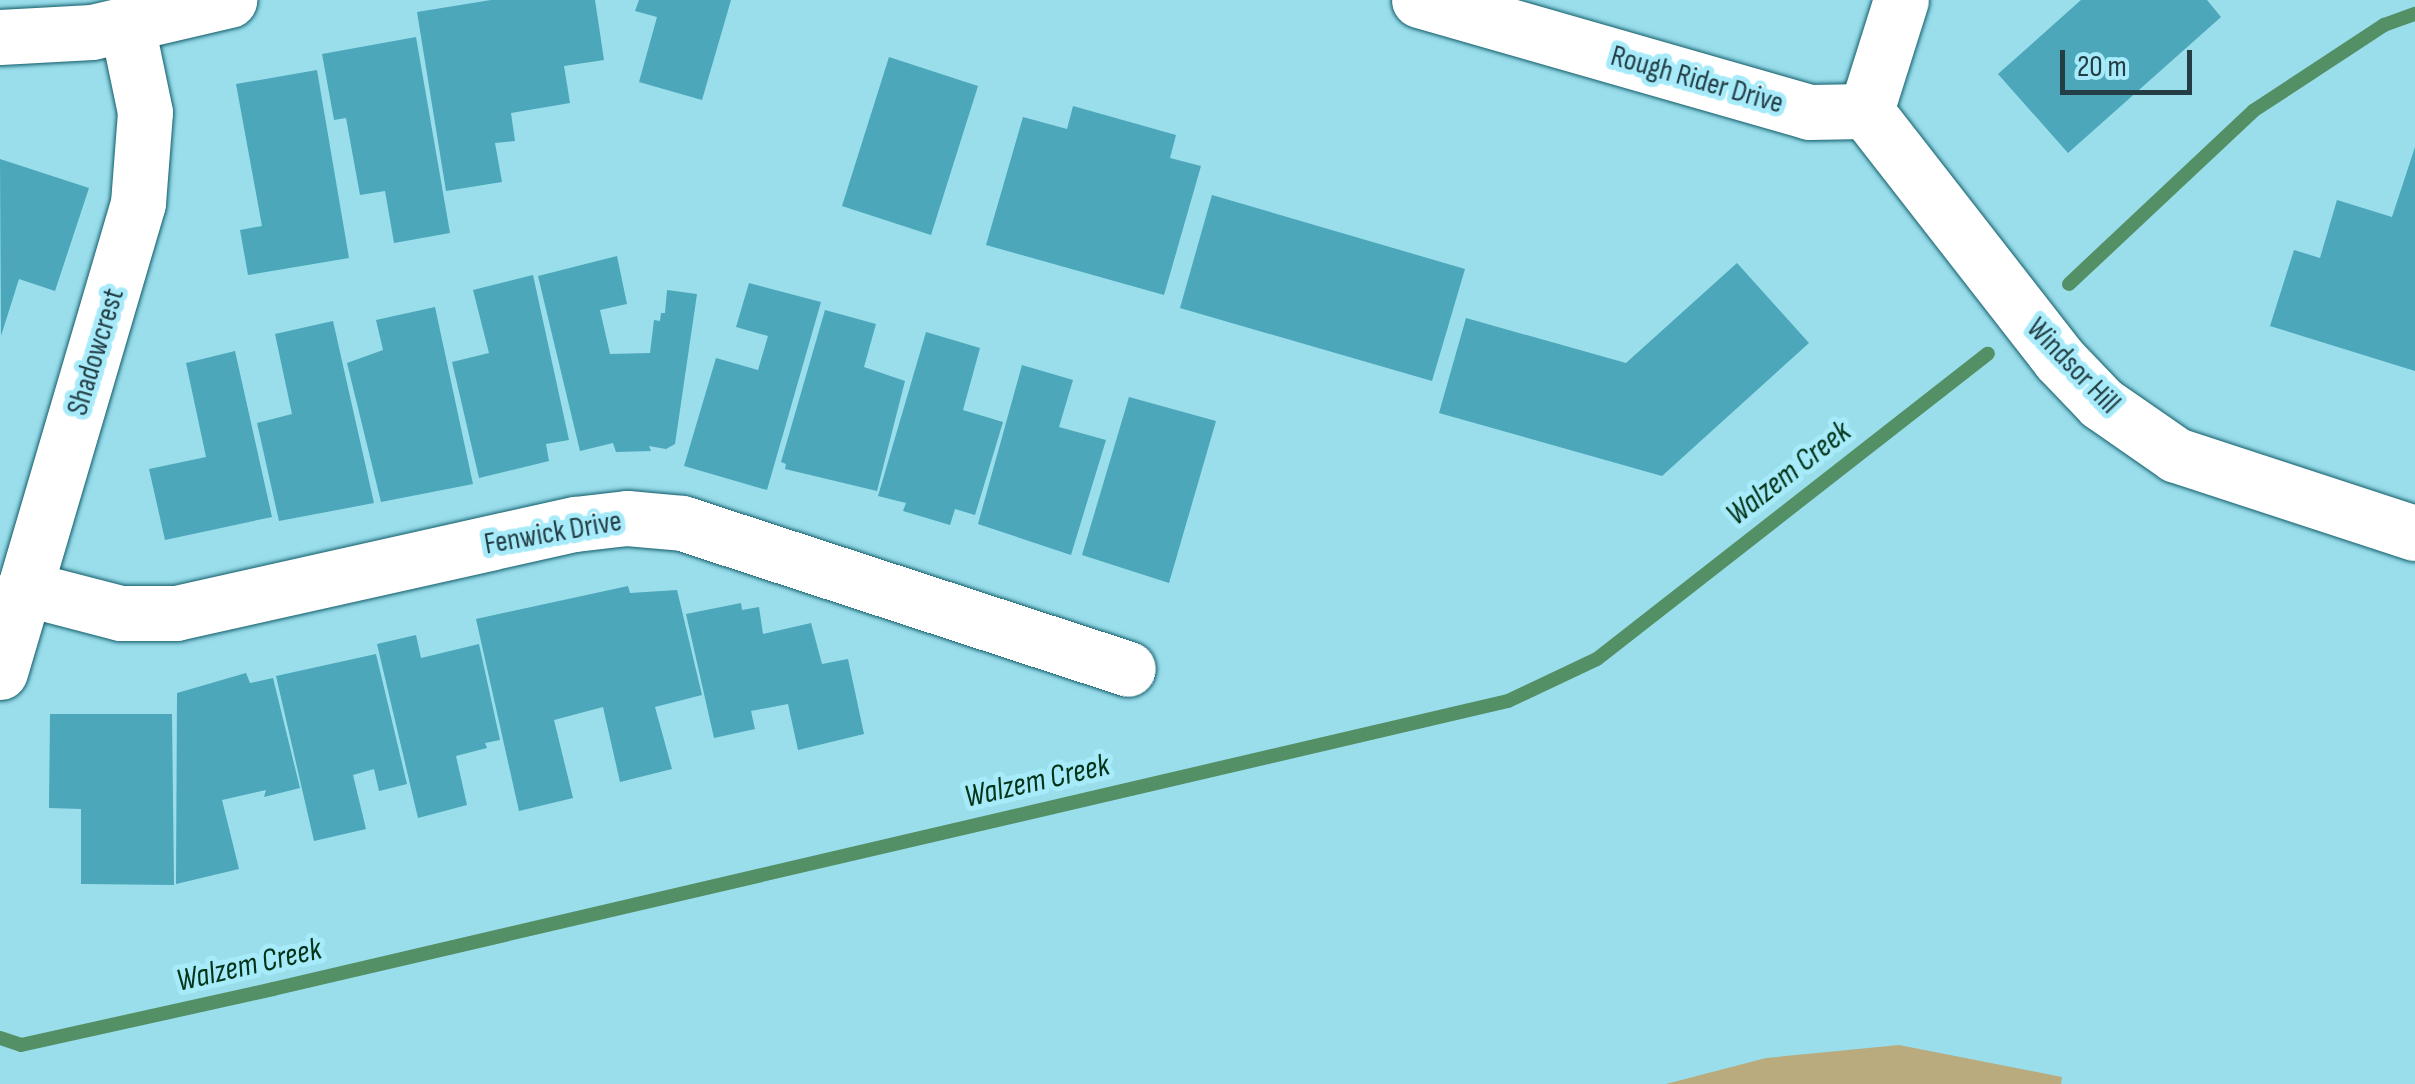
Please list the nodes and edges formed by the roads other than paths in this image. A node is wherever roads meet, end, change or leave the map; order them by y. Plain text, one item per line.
1 (229, 0) edge
2 (1419, 0) edge
3 (1901, 0) edge
4 (127, 26) junction
5 (0, 37) edge
6 (1866, 111) junction
7 (2415, 533) edge
8 (24, 588) junction
9 (1128, 669) dead end
10 (0, 672) edge

1 - 4 street
2 - 6 street, Rough Rider Drive
3 - 6 street
4 - 5 street
4 - 8 street, Shadowcrest
6 - 7 street, Windsor Hill
8 - 9 street, Fenwick Drive
8 - 10 street, Shadowcrest

